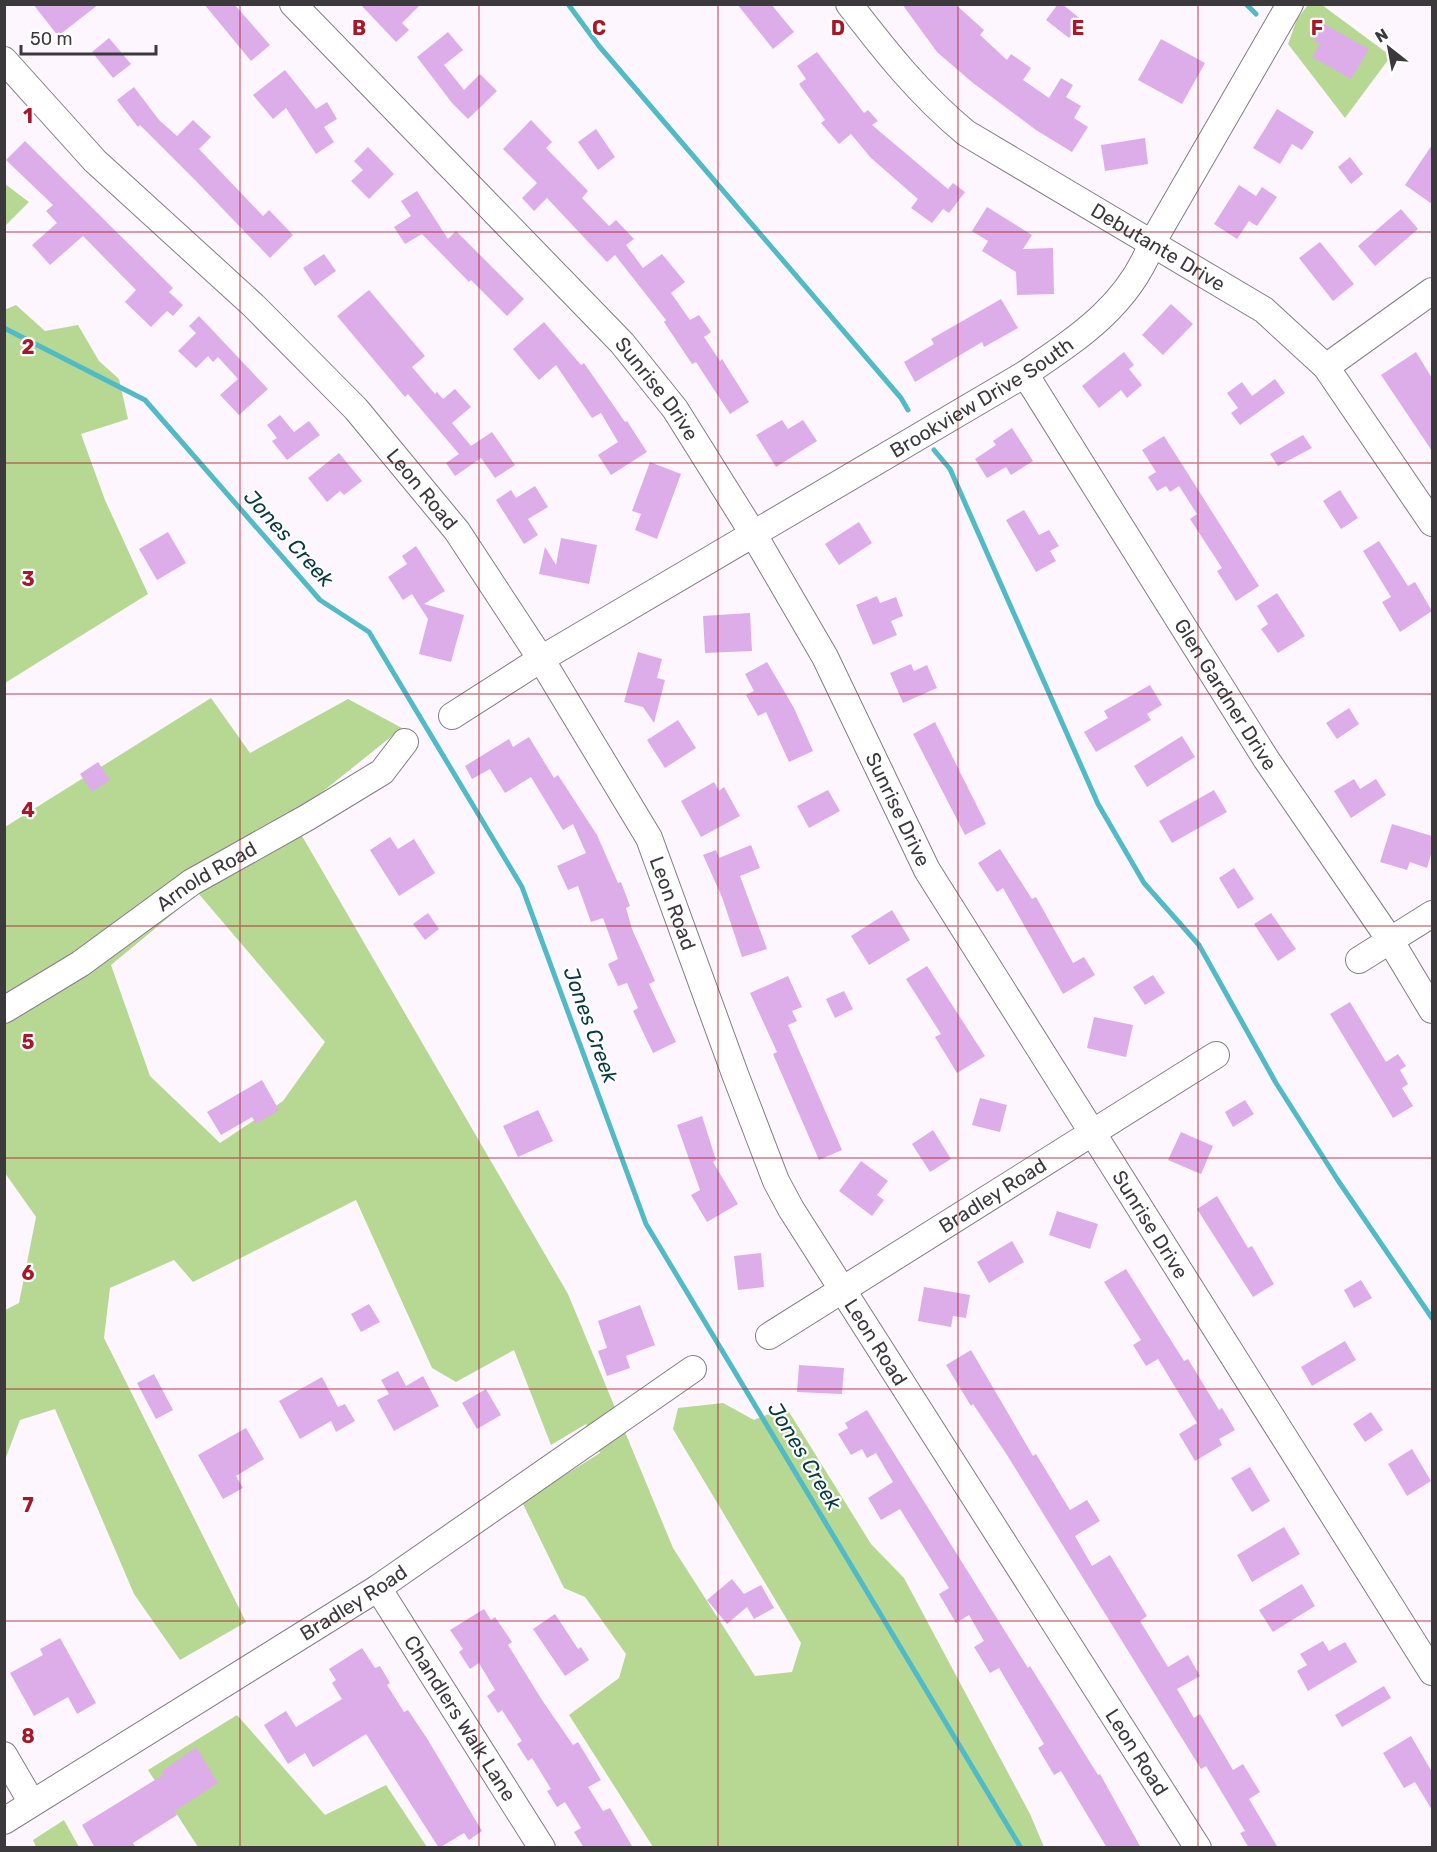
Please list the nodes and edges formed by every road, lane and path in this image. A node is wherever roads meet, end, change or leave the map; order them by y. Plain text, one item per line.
1 (293, 4) edge
2 (849, 4) edge
3 (1290, 4) edge
4 (4, 60) edge
5 (1152, 243) junction
6 (1432, 291) edge
7 (1326, 367) junction
8 (1025, 374) junction
9 (1432, 523) edge
10 (754, 535) junction
11 (542, 659) junction
12 (452, 716) dead end
13 (405, 742) dead end
14 (1432, 914) edge
15 (1390, 940) junction
16 (1359, 960) dead end
17 (4, 1010) edge
18 (1432, 1010) edge
19 (1216, 1055) dead end
20 (1093, 1132) junction
21 (843, 1291) junction
22 (769, 1336) dead end
23 (693, 1369) dead end
24 (378, 1588) junction
25 (1432, 1672) edge
26 (4, 1755) edge
27 (32, 1803) junction
28 (4, 1821) edge
29 (542, 1848) edge
30 (1198, 1848) edge

1 - 10 street, Sunrise Drive
2 - 5 street, Debutante Drive
3 - 5 street, Brookview Drive South
4 - 11 street, Leon Road
5 - 7 street, Debutante Drive
5 - 8 street, Brookview Drive South
6 - 7 street
7 - 9 street, Debutante Drive
8 - 10 street, Brookview Drive South
8 - 15 street, Glen Gardner Drive
10 - 11 street, Brookview Drive South
10 - 20 street, Sunrise Drive
11 - 12 street
11 - 21 street, Leon Road
13 - 17 street, Arnold Road
14 - 15 street
15 - 16 street
15 - 18 street, Glen Gardner Drive
19 - 20 street, Bradley Road
20 - 21 street, Bradley Road
20 - 25 street, Sunrise Drive
21 - 22 street, Bradley Road
21 - 30 street, Leon Road
23 - 24 street, Bradley Road
24 - 27 street, Bradley Road
24 - 29 street, Chandlers Walk Lane
26 - 27 street
27 - 28 street, Bradley Road

